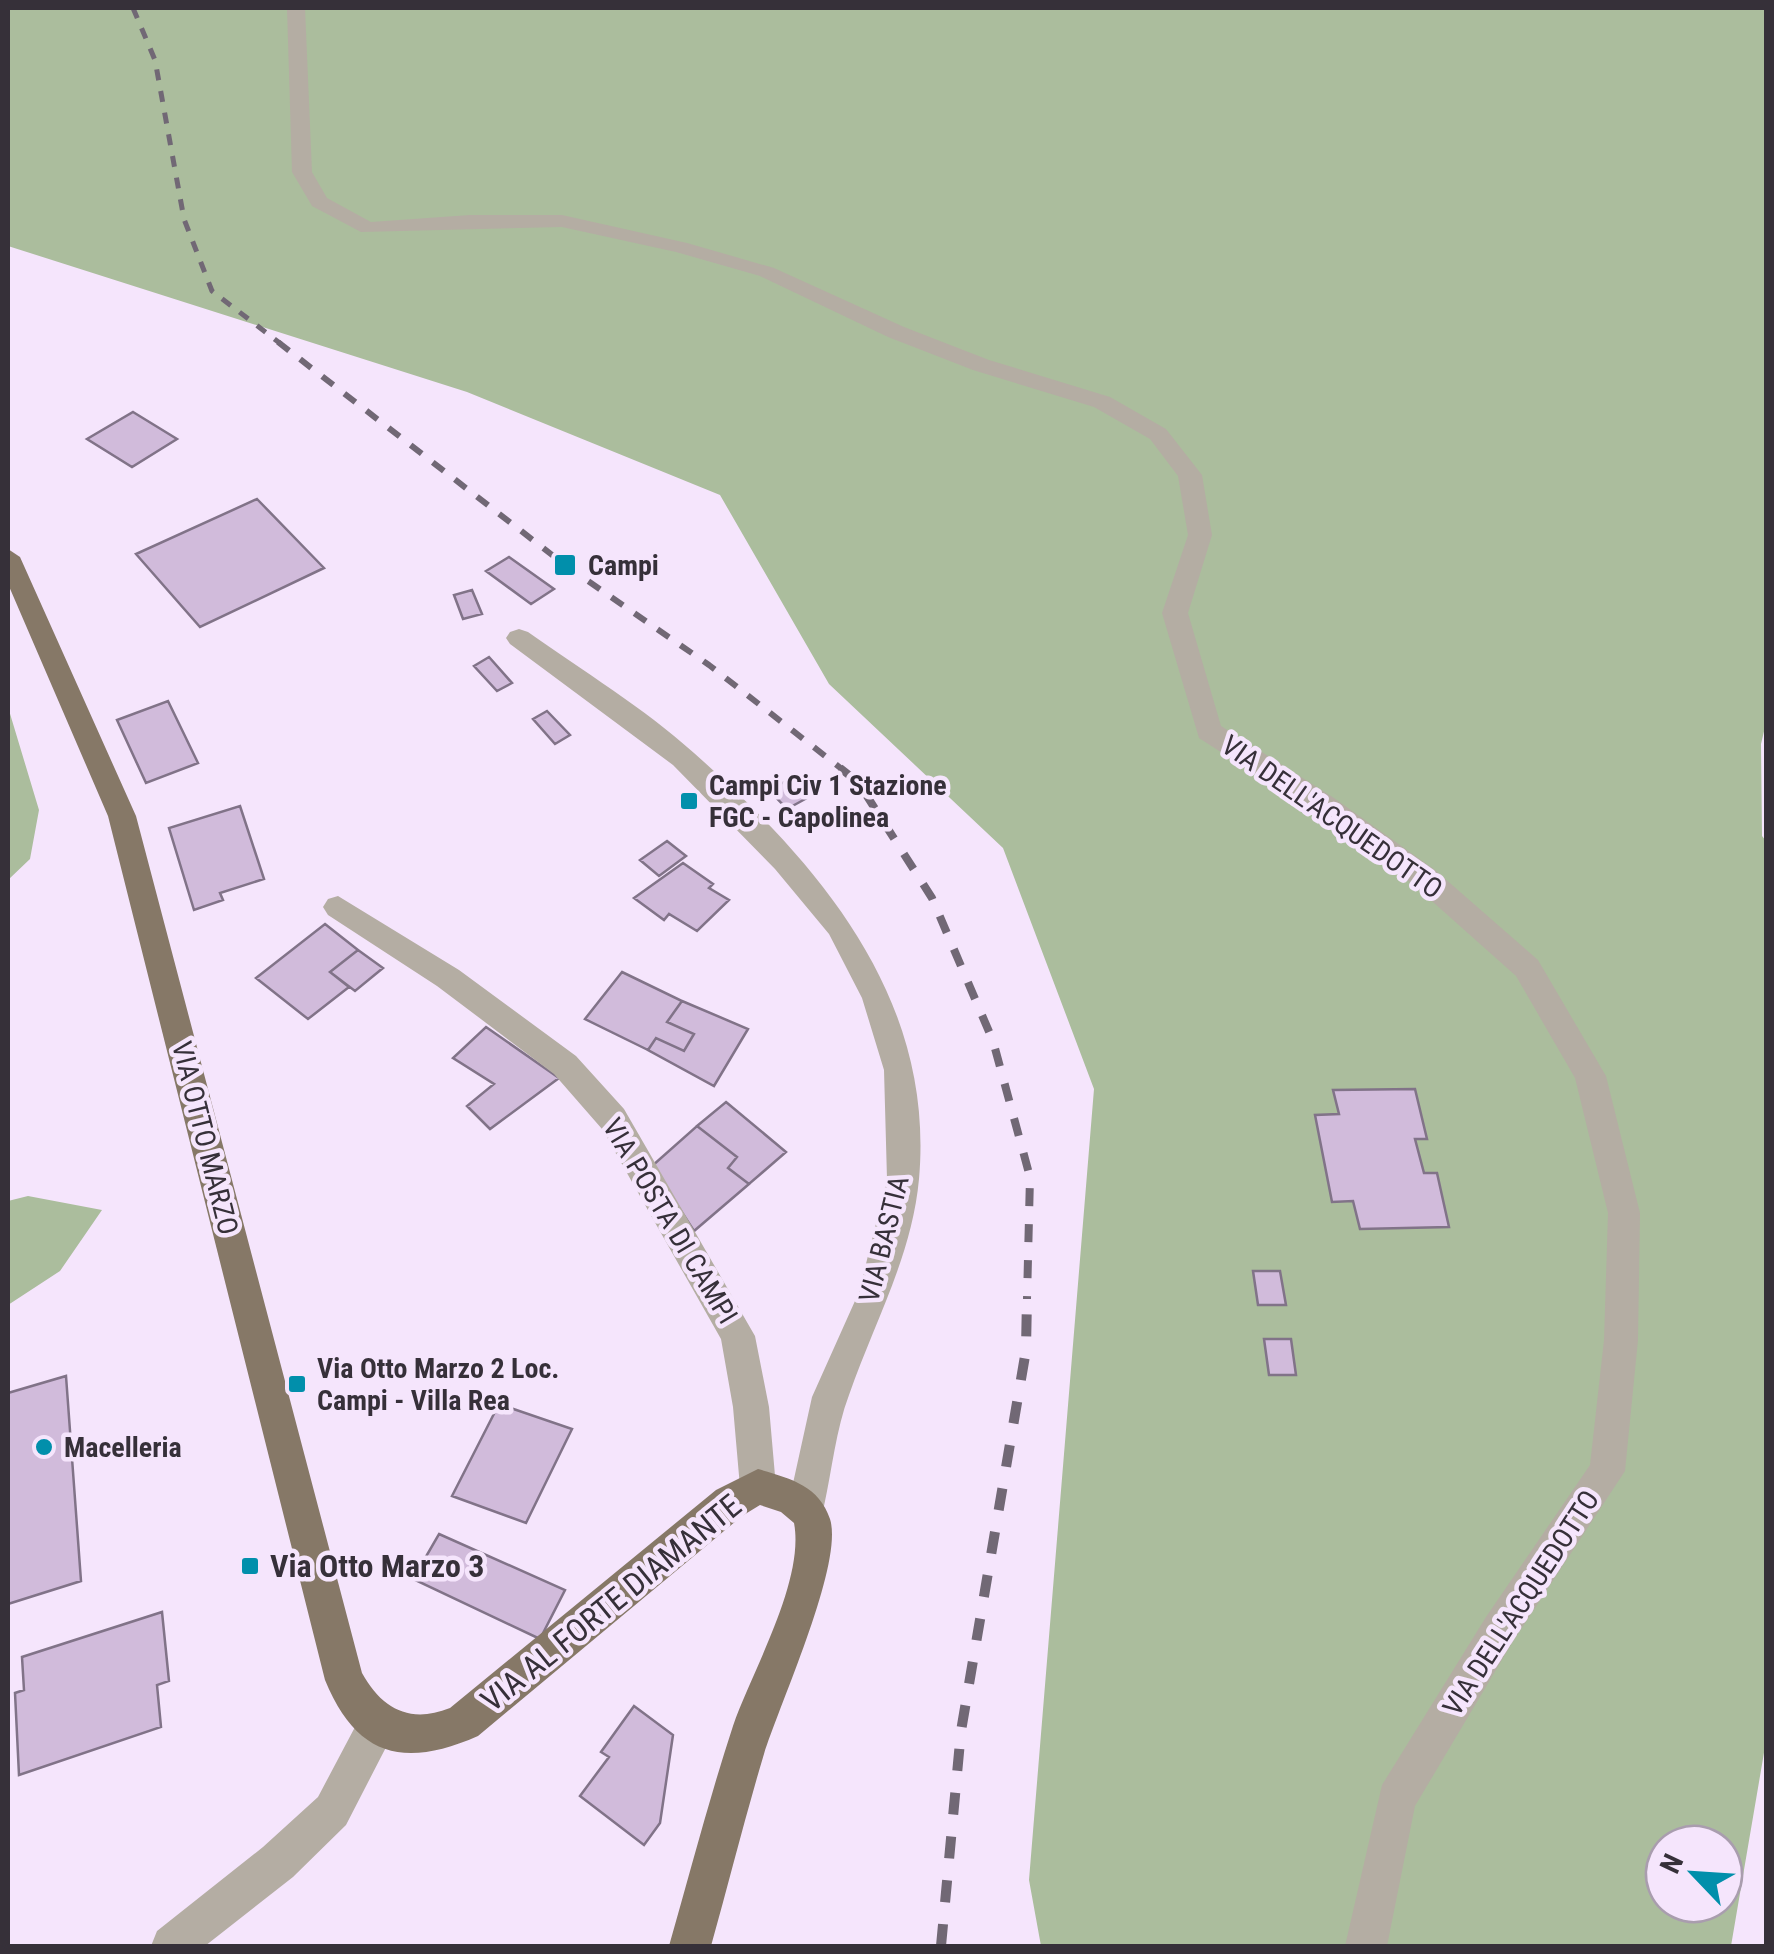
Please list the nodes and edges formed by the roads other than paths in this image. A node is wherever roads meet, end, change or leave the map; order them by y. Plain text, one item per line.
1 (296, 8) edge
2 (8, 557) edge
3 (520, 638) dead end
4 (338, 907) dead end
5 (758, 1487) junction
6 (806, 1506) junction
7 (378, 1724) junction
8 (172, 1946) edge
9 (690, 1946) edge
10 (1366, 1946) edge

1 - 10 street, VIA DELL'ACQUEDOTTO
2 - 7 main road, VIA OTTO MARZO
3 - 6 street, VIA BASTIA
4 - 5 street, VIA POSTA DI CAMPI
5 - 6 main road, VIA AL FORTE DIAMANTE
5 - 7 main road, VIA AL FORTE DIAMANTE
6 - 9 main road
7 - 8 street

